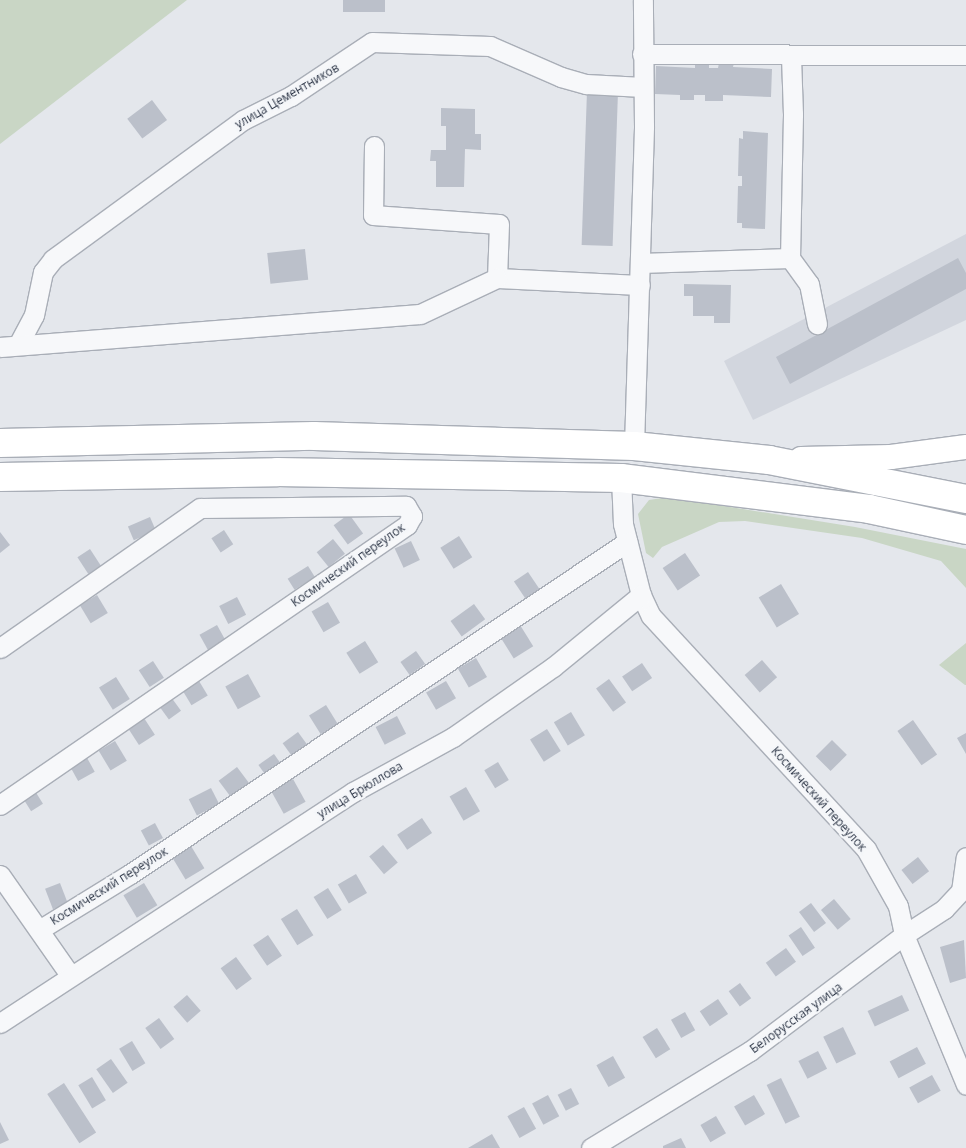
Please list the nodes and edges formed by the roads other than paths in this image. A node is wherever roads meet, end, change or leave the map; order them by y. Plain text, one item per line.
1 (643, 0) edge
2 (642, 54) junction
3 (966, 55) edge
4 (791, 56) junction
5 (643, 86) junction
6 (374, 146) dead end
7 (790, 258) junction
8 (640, 263) junction
9 (496, 278) junction
10 (640, 285) junction
11 (816, 324) dead end
12 (9, 346) edge
13 (0, 443) edge
14 (634, 446) junction
15 (966, 447) edge
16 (770, 460) junction
17 (0, 477) edge
18 (621, 478) junction
19 (966, 499) edge
20 (966, 530) edge
21 (627, 542) junction
22 (641, 595) junction
23 (0, 648) edge
24 (0, 805) edge
25 (966, 857) edge
26 (0, 875) edge
27 (39, 930) junction
28 (904, 935) junction
29 (70, 975) junction
30 (0, 1023) edge
31 (966, 1085) edge
32 (591, 1148) edge

1 - 2 street
2 - 4 street
2 - 5 street
3 - 4 street
4 - 7 street
5 - 8 street
5 - 12 street, улица Цементников
6 - 9 street
7 - 8 street
7 - 11 street
8 - 10 street
9 - 10 street
9 - 12 street
10 - 14 street
13 - 14 highway
14 - 16 highway
15 - 16 main road
16 - 19 highway
17 - 18 highway
18 - 20 highway
18 - 21 street, Космический переулок
21 - 22 street, Космический переулок
21 - 27 street, Космический переулок
22 - 28 street, Космический переулок
22 - 29 street, улица Брюллова
23 - 24 street, Космический переулок
25 - 28 street, Белорусская улица
26 - 27 street
27 - 29 street
28 - 31 street, Космический переулок
28 - 32 street, Белорусская улица
29 - 30 street, улица Брюллова

